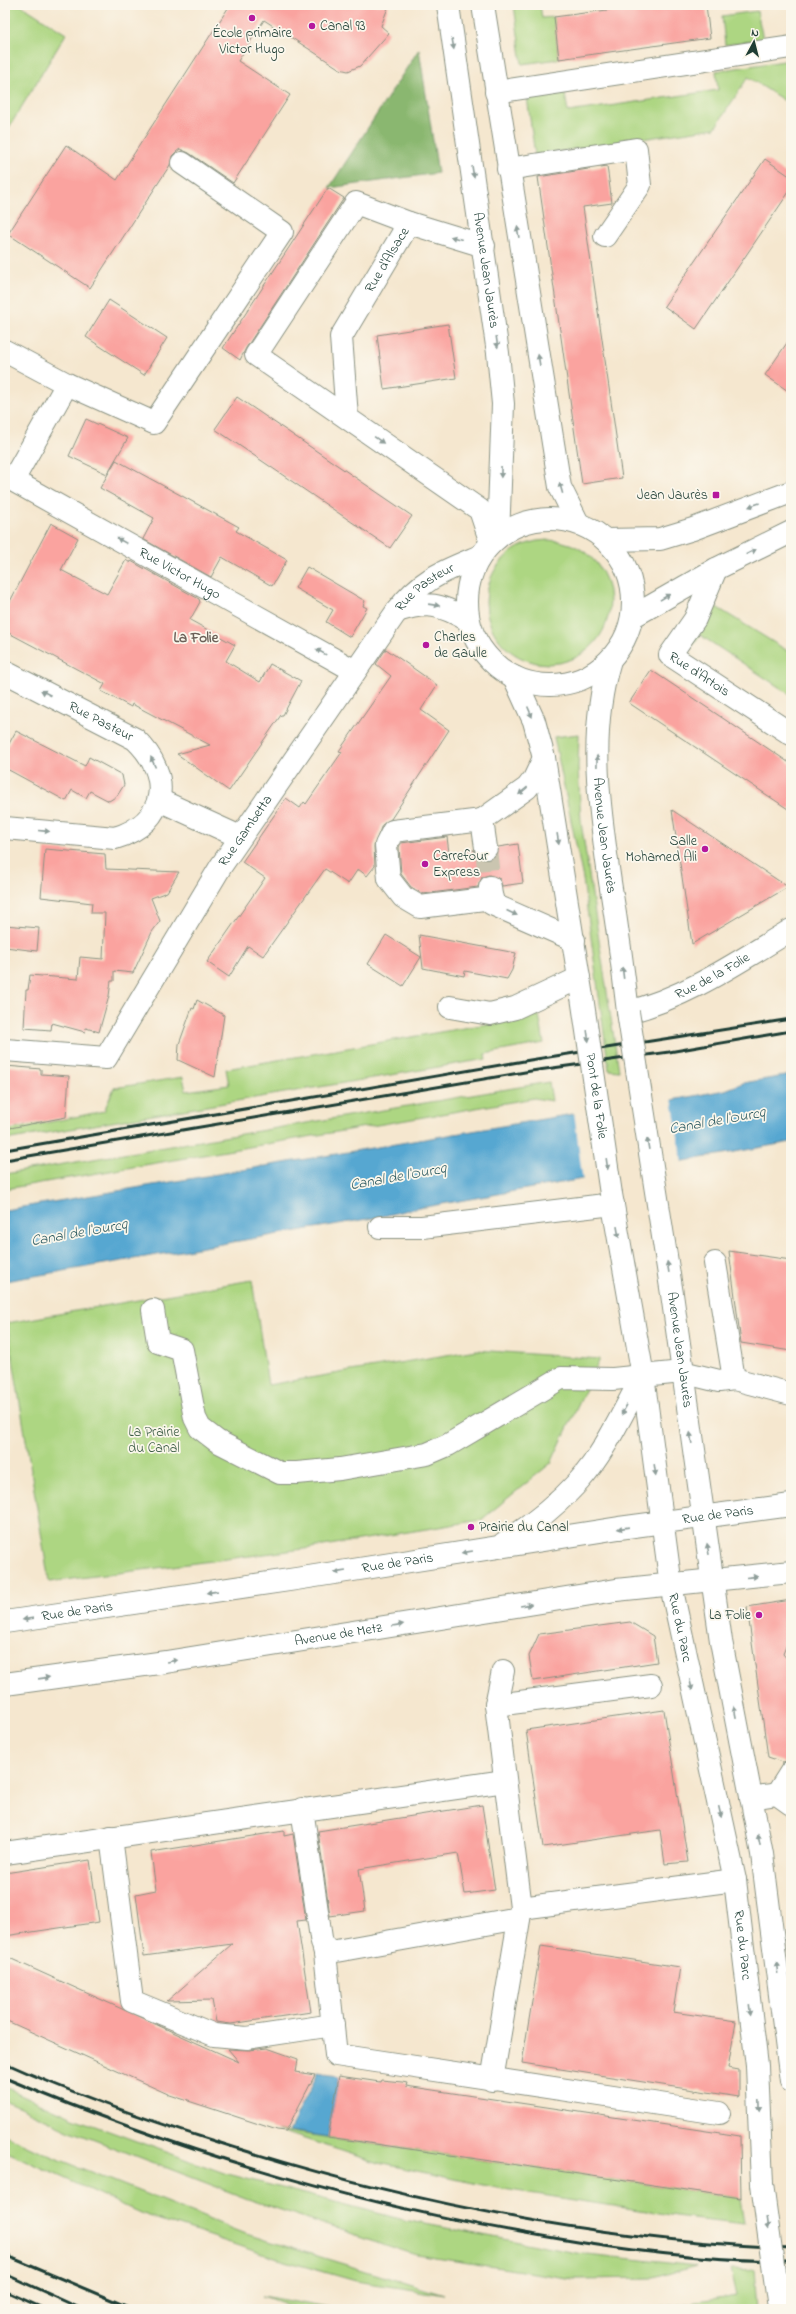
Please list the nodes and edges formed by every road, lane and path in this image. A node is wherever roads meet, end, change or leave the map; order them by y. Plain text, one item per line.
1 (448, 5) edge
2 (483, 5) edge
3 (791, 47) edge
4 (496, 92) junction
5 (182, 164) dead end
6 (508, 169) junction
7 (409, 223) junction
8 (605, 236) dead end
9 (484, 246) junction
10 (5, 351) edge
11 (67, 384) junction
12 (347, 417) junction
13 (9, 478) edge
14 (791, 492) edge
15 (578, 523) junction
16 (791, 532) edge
17 (606, 540) junction
18 (490, 545) junction
19 (716, 568) junction
20 (397, 611) junction
21 (632, 617) junction
22 (468, 620) junction
23 (610, 660) junction
24 (355, 671) junction
25 (5, 672) edge
26 (514, 677) junction
27 (791, 734) edge
28 (544, 758) junction
29 (159, 800) junction
30 (482, 820) junction
31 (5, 828) edge
32 (240, 837) junction
33 (486, 848) tunnel mouth
34 (791, 930) edge
35 (574, 940) junction
36 (581, 988) junction
37 (450, 1008) dead end
38 (628, 1012) junction
39 (5, 1050) edge
40 (612, 1199) junction
41 (380, 1227) dead end
42 (715, 1262) dead end
43 (154, 1310) dead end
44 (682, 1372) junction
45 (643, 1376) junction
46 (734, 1379) junction
47 (791, 1394) edge
48 (791, 1505) edge
49 (703, 1517) junction
50 (662, 1523) junction
51 (499, 1547) junction
52 (791, 1572) edge
53 (714, 1581) junction
54 (671, 1586) junction
55 (5, 1622) edge
56 (503, 1670) dead end
57 (5, 1684) edge
58 (651, 1685) dead end
59 (496, 1705) junction
60 (791, 1772) edge
61 (505, 1781) junction
62 (751, 1798) junction
63 (784, 1799) edge
64 (302, 1809) junction
65 (111, 1837) junction
66 (5, 1853) edge
67 (735, 1880) junction
68 (520, 1913) junction
69 (325, 1953) junction
70 (333, 2025) junction
71 (790, 2072) edge
72 (492, 2080) junction
73 (719, 2112) dead end
74 (779, 2309) edge

1 -> 9 main road, Avenue Jean Jaurès
2 - 4 main road
3 - 4 main road
4 - 6 main road
5 - 11 main road
6 - 8 main road
15 -> 6 main road
9 -> 7 main road
7 - 12 main road, Rue d'Alsace
7 - 12 main road, Rue d'Alsace
9 -> 18 main road, Avenue Jean Jaurès
10 - 11 main road
11 - 13 main road
12 -> 18 main road
24 -> 13 main road, Rue Victor Hugo
14 -> 17 main road
15 - 17 main road, Rue Pasteur
15 - 18 main road, Rue Pasteur
19 -> 16 main road
17 - 21 main road, Rue Pasteur
18 - 20 main road, Rue Pasteur
18 - 22 main road
21 -> 19 main road
19 - 27 main road, Rue d'Artois
20 -> 22 main road, Rue Pasteur
20 - 24 main road, Rue Gambetta
21 - 23 main road, Rue Pasteur
22 - 26 main road
23 - 26 main road
38 -> 23 main road, Avenue Jean Jaurès
24 - 32 main road, Rue Gambetta
29 -> 25 main road, Rue Pasteur
26 -> 28 main road
28 -> 30 main road
28 -> 35 main road
31 -> 29 main road, Rue Pasteur
29 - 32 main road
30 - 33 main road
30 -> 35 main road
32 - 39 main road, Rue Gambetta
34 - 38 main road, Rue de la Folie
35 - 36 main road
36 - 37 main road
36 -> 40 main road, Pont de la Folie, bridge
44 -> 38 main road, Avenue Jean Jaurès, bridge
40 - 41 main road
40 -> 45 main road
42 - 46 main road
43 - 45 main road
44 - 45 main road
44 - 46 main road
49 -> 44 main road, Avenue Jean Jaurès
45 -> 50 main road
45 -> 51 main road
46 - 47 main road
48 - 49 main road, Rue de Paris
49 - 50 main road, Rue de Paris
53 -> 49 main road, Avenue Jean Jaurès
50 -> 51 main road, Rue de Paris
50 - 54 main road, Rue du Parc
51 -> 55 main road, Rue de Paris
53 -> 52 main road
53 - 54 main road
62 -> 53 main road
57 -> 54 main road, Avenue de Metz
54 -> 67 main road, Rue du Parc
56 - 59 main road
58 - 59 main road
59 - 61 main road
60 - 63 main road
61 - 64 main road
61 - 68 main road
62 - 63 main road
71 -> 62 main road
64 - 65 main road
64 - 69 main road
65 - 66 main road
65 - 70 main road
67 - 68 main road
67 -> 74 main road, Rue du Parc, bridge
68 - 69 main road
68 - 72 main road
69 - 70 main road
70 - 72 main road
72 - 73 main road

